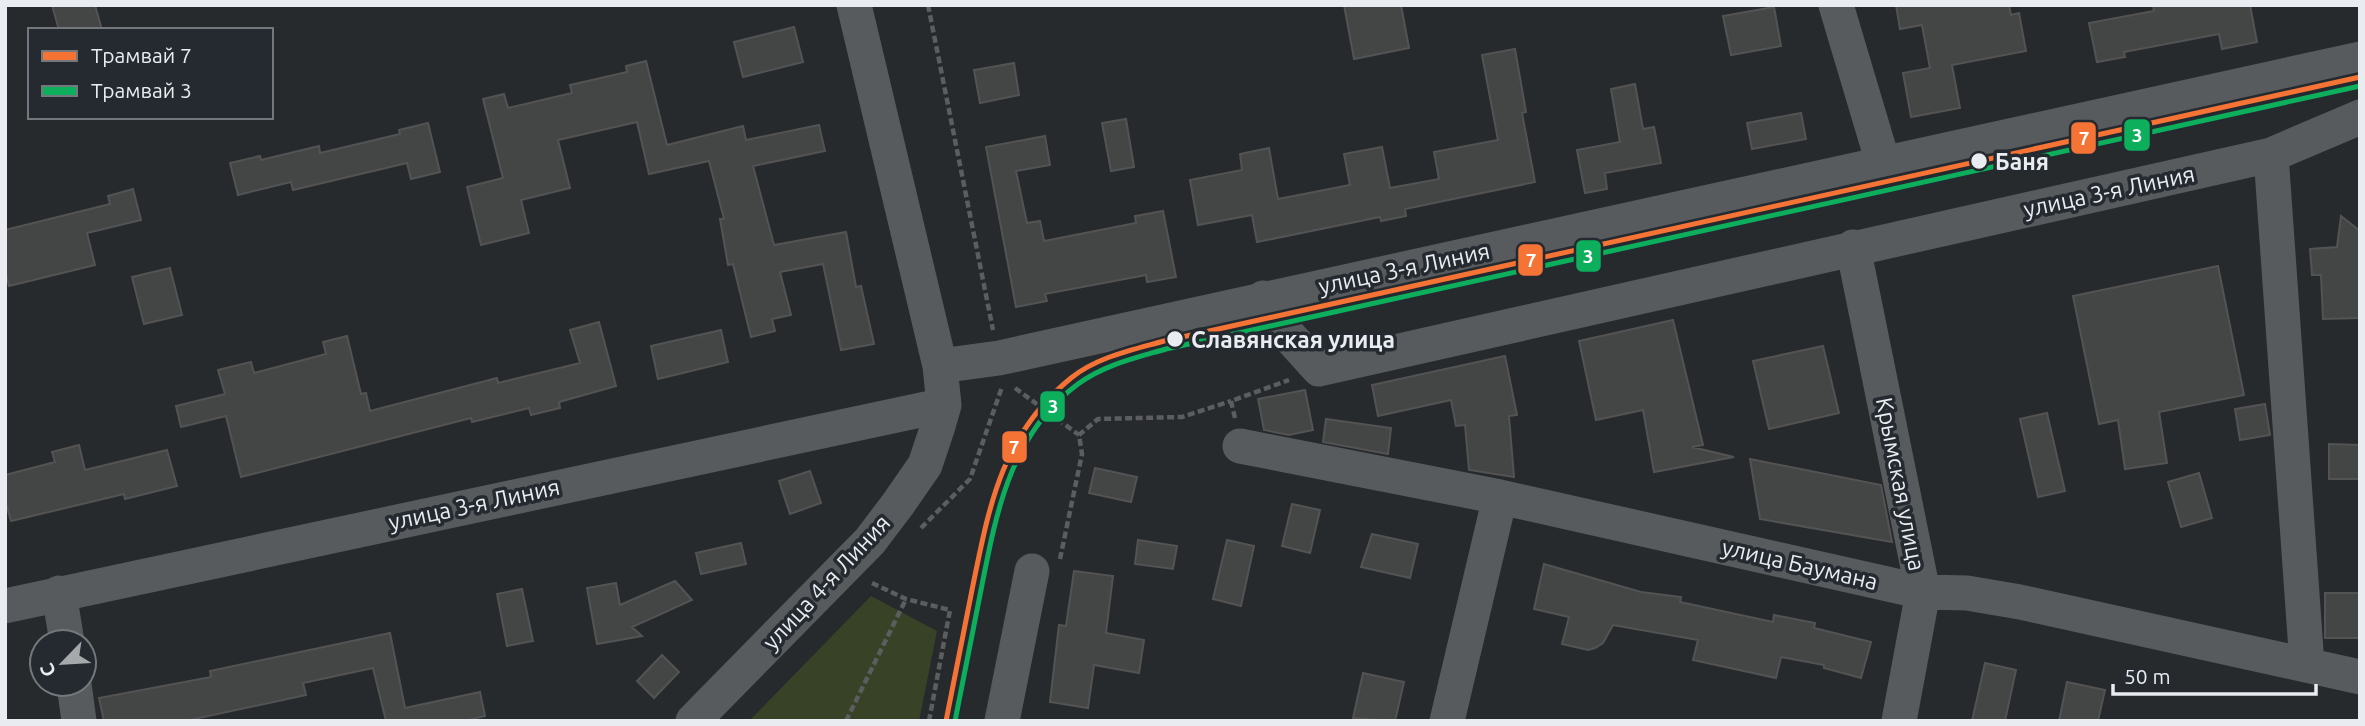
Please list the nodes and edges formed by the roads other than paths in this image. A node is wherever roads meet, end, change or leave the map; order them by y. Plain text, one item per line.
1 (854, 5) edge
2 (1836, 5) edge
3 (2360, 59) edge
4 (2360, 117) edge
5 (2271, 155) junction
6 (1884, 166) junction
7 (1853, 247) junction
8 (1263, 298) junction
9 (940, 366) junction
10 (940, 417) junction
11 (1240, 446) road end
12 (1500, 497) junction
13 (1045, 572) road end
14 (1923, 592) junction
15 (59, 593) junction
16 (5, 606) edge
17 (65, 628) edge
18 (2307, 666) junction
19 (2360, 677) edge
20 (76, 698) edge
21 (79, 721) edge
22 (693, 721) edge
23 (1002, 721) edge
24 (1447, 721) edge
25 (1899, 721) edge

1 - 9 street
2 - 6 street
3 - 6 street, улица 3-я Линия
4 - 5 street, улица 3-я Линия
5 - 7 street, улица 3-я Линия
5 - 18 street
6 - 8 street, улица 3-я Линия
7 - 8 street, улица 3-я Линия
7 - 14 street, Крымская улица
8 - 9 street, улица 3-я Линия
9 - 10 street
10 - 15 street, улица 3-я Линия
10 - 22 street, улица 4-я Линия
11 - 12 street, улица Баумана
12 - 14 street, улица Баумана
12 - 24 street
13 - 23 street
14 - 18 street, улица Баумана
14 - 25 street, Крымская улица
15 - 16 street, улица 3-я Линия
15 - 17 street
18 - 19 street, улица Баумана
20 - 21 street

